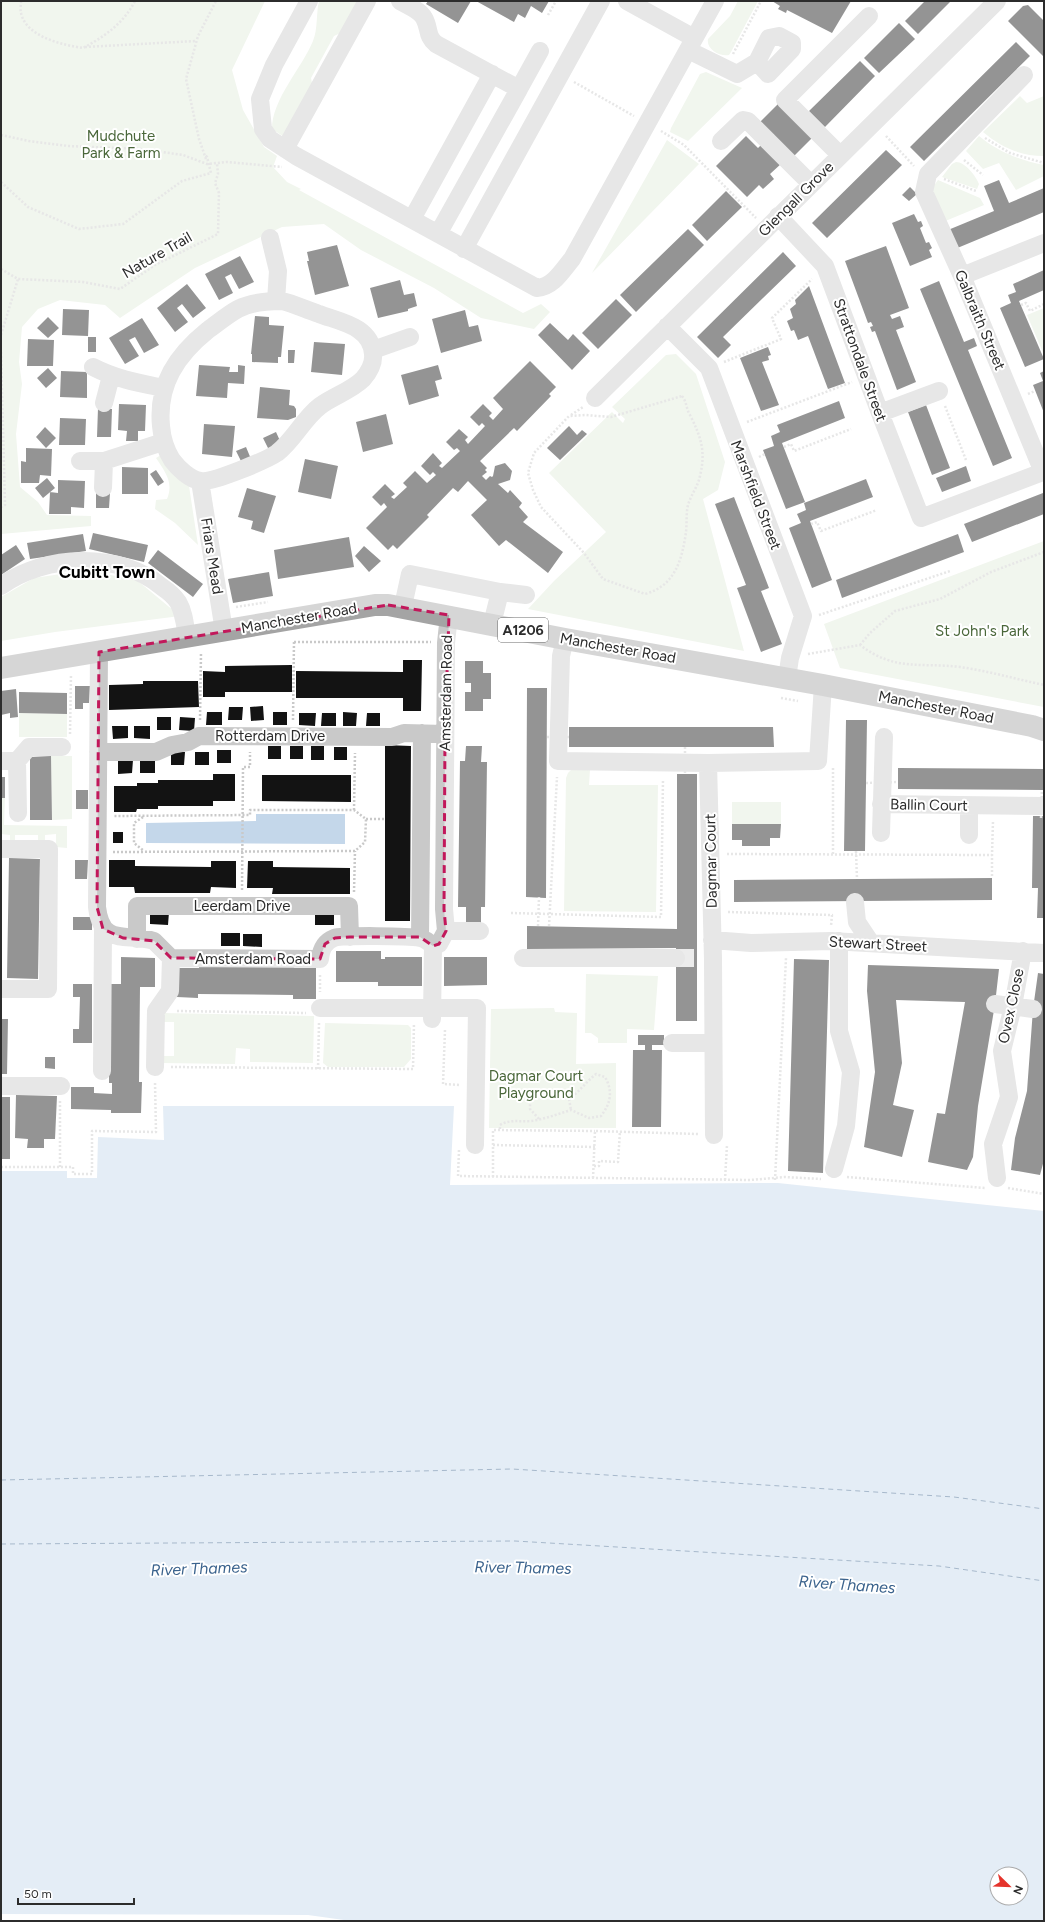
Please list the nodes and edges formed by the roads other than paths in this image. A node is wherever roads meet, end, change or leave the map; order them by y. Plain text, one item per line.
1 (309, 1) edge
2 (366, 1) edge
3 (400, 1) edge
4 (601, 1) edge
5 (627, 1) edge
6 (715, 1) edge
7 (997, 1) edge
8 (869, 16) dead end
9 (691, 44) junction
10 (540, 51) dead end
11 (757, 62) dead end
12 (492, 74) junction
13 (1024, 75) dead end
14 (519, 89) junction
15 (721, 141) dead end
16 (291, 152) junction
17 (840, 155) junction
18 (811, 184) junction
19 (412, 219) junction
20 (772, 222) junction
21 (438, 234) junction
22 (270, 238) dead end
23 (1044, 243) edge
24 (464, 249) junction
25 (962, 276) junction
26 (276, 301) junction
27 (667, 326) junction
28 (410, 337) dead end
29 (373, 350) junction
30 (93, 367) dead end
31 (111, 376) junction
32 (164, 388) junction
33 (939, 391) road end
34 (595, 398) dead end
35 (104, 403) dead end
36 (880, 413) junction
37 (163, 442) junction
38 (80, 461) dead end
39 (104, 461) junction
40 (200, 481) junction
41 (103, 488) dead end
42 (921, 518) joint
43 (1, 586) edge
44 (500, 592) junction
45 (526, 595) dead end
46 (403, 606) junction
47 (449, 615) junction
48 (492, 624) junction
49 (224, 631) junction
50 (565, 639) junction
51 (194, 645) junction
52 (99, 652) junction
53 (1, 668) edge
54 (789, 668) junction
55 (822, 685) junction
56 (1044, 730) edge
57 (422, 733) junction
58 (445, 734) junction
59 (884, 737) dead end
60 (62, 747) road end
61 (98, 752) junction
62 (9, 761) edge
63 (708, 763) junction
64 (881, 804) junction
65 (1042, 805) edge
66 (969, 806) junction
67 (18, 813) dead end
68 (881, 833) dead end
69 (969, 835) dead end
70 (1, 849) edge
71 (855, 902) dead end
72 (103, 929) junction
73 (446, 931) junction
74 (480, 931) dead end
75 (350, 937) junction
76 (137, 939) junction
77 (712, 940) junction
78 (835, 941) junction
79 (427, 942) junction
80 (871, 943) junction
81 (1023, 951) junction
82 (1044, 953) edge
83 (171, 958) junction
84 (523, 958) dead end
85 (676, 958) tunnel mouth
86 (1, 989) edge
87 (995, 1004) dead end
88 (1013, 1006) junction
89 (1033, 1009) dead end
90 (320, 1011) road end
91 (432, 1014) junction
92 (672, 1042) dead end
93 (713, 1043) junction
94 (155, 1067) road end
95 (102, 1071) dead end
96 (1, 1086) edge
97 (61, 1086) road end
98 (714, 1135) road end
99 (467, 1145) road end
100 (834, 1169) road end
101 (997, 1178) road end

1 - 16 street
2 - 16 street
3 - 12 street
4 - 24 street
5 - 9 street
6 - 9 street
7 - 17 street, Glengall Grove
8 - 17 street
9 - 11 street
9 - 24 street
10 - 14 street
12 - 14 street
12 - 19 street
13 - 25 street, Galbraith Street
14 - 21 street
15 - 18 street
16 - 19 street
17 - 18 street, Glengall Grove
18 - 20 street, Glengall Grove
19 - 21 street
20 - 27 street, Glengall Grove
20 - 36 street, Strattondale Street
21 - 24 street
22 - 26 street
23 - 25 street
25 - 42 street, Galbraith Street
26 - 29 street
26 - 32 street
27 - 34 street, Glengall Grove
27 - 54 street, Marshfield Street
28 - 29 street
29 - 40 street
30 - 31 street
31 - 32 street
31 - 35 street
32 - 37 street
33 - 36 street
36 - 42 street, Strattondale Street
37 - 39 street
37 - 40 street
38 - 39 street
39 - 41 street
40 - 49 street, Friars Mead
43 - 51 street
44 - 45 street
44 - 46 street
44 - 48 street
46 - 47 main road, Manchester Road / A1206
46 - 49 main road, Manchester Road / A1206
47 - 48 main road, Manchester Road / A1206
47 - 58 street, Amsterdam Road
48 - 50 main road, Manchester Road / A1206
49 - 51 main road, Manchester Road / A1206
50 - 54 main road, Manchester Road / A1206
50 - 63 street
51 - 52 main road, Manchester Road / A1206
52 - 53 main road, Manchester Road / A1206
52 - 61 street
54 - 55 main road, Manchester Road / A1206
55 - 56 main road, Manchester Road / A1206
55 - 63 street
57 - 58 street, Rotterdam Drive
57 - 61 street, Rotterdam Drive
57 - 79 street
58 - 73 street, Amsterdam Road
59 - 64 street, Ballin Court
60 - 62 street
61 - 72 street
62 - 67 street
63 - 77 street, Dagmar Court
64 - 66 street, Ballin Court
64 - 68 street
65 - 66 street, Ballin Court
66 - 69 street
70 - 86 street
71 - 80 street
72 - 76 street
72 - 95 street
73 - 74 street
73 - 79 street
75 - 76 street, Leerdam Drive
75 - 79 street, Amsterdam Road
75 - 83 street, Amsterdam Road
76 - 83 street
77 - 78 street, Stewart Street
77 - 93 street, Dagmar Court
78 - 80 street, Stewart Street
78 - 100 street
79 - 91 street
80 - 81 street, Stewart Street
81 - 82 street, Stewart Street
81 - 88 street, Ovex Close
83 - 94 street
84 - 85 street
87 - 88 street
88 - 89 street
88 - 101 street, Ovex Close
90 - 91 street
91 - 99 street
92 - 93 street
93 - 98 street, Dagmar Court
96 - 97 street

